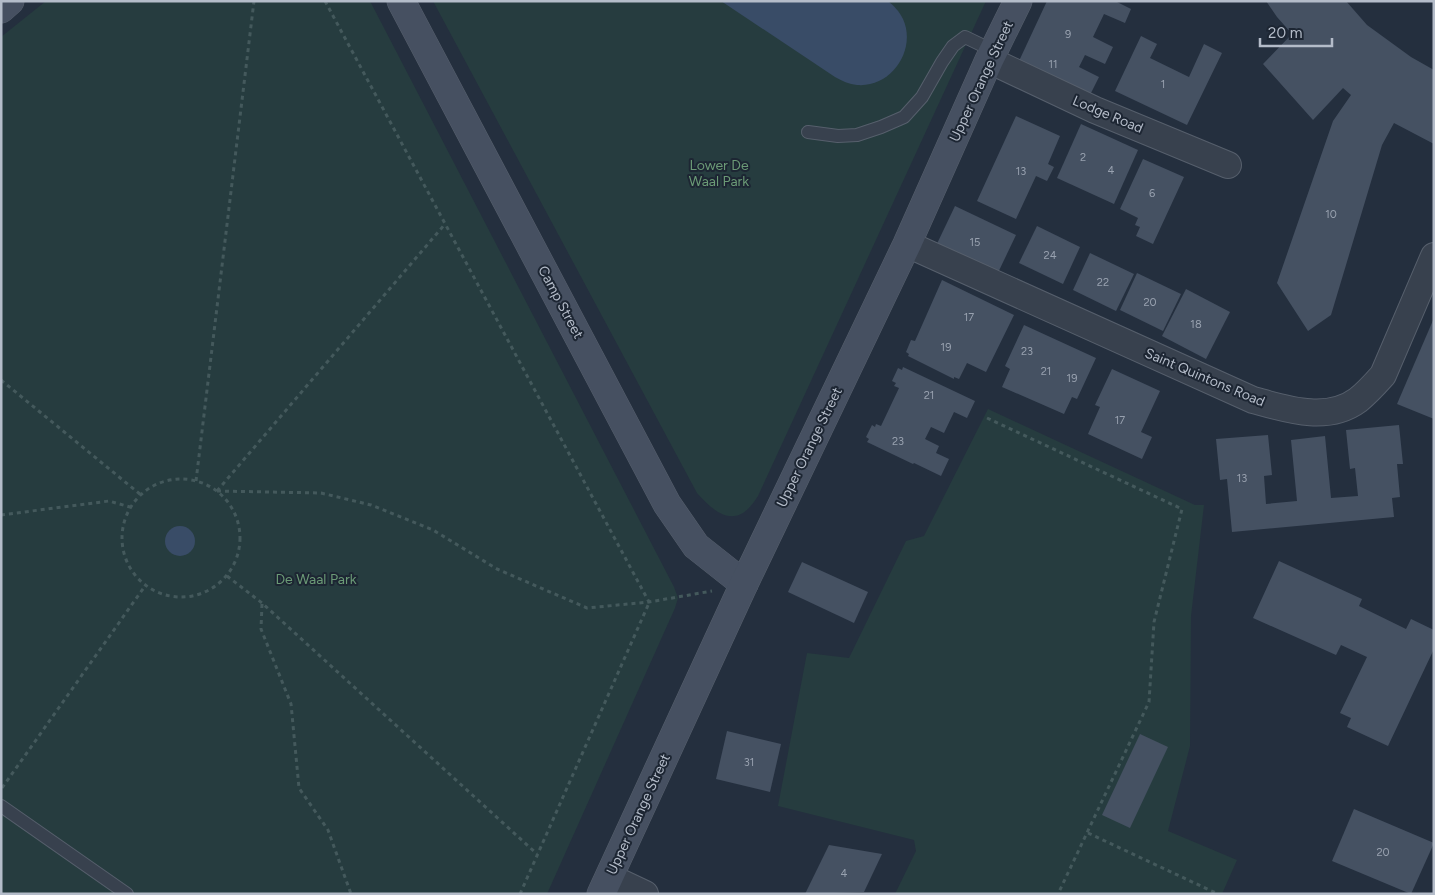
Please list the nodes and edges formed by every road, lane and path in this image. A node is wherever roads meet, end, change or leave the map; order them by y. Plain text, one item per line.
1 (10, 1) edge
2 (254, 1) edge
3 (325, 1) edge
4 (401, 1) edge
5 (1018, 1) edge
6 (1, 9) edge
7 (992, 56) junction
8 (808, 132) dead end
9 (1228, 165) dead end
10 (445, 224) junction
11 (907, 244) junction
12 (1431, 269) edge
13 (1, 380) edge
14 (987, 418) dead end
15 (196, 481) junction
16 (217, 491) junction
17 (140, 495) junction
18 (130, 507) junction
19 (1, 515) edge
20 (227, 576) junction
21 (744, 584) junction
22 (145, 586) junction
23 (649, 602) junction
24 (262, 603) junction
25 (1, 789) edge
26 (1, 806) edge
27 (1088, 833) junction
28 (537, 854) junction
29 (605, 885) edge
30 (127, 894) edge
31 (351, 894) edge
32 (520, 894) edge
33 (645, 894) edge
34 (1058, 894) edge
35 (1218, 894) edge

1 - 6 street
2 - 15 path
3 - 10 path
4 - 21 street, Camp Street
5 - 7 street, Upper Orange Street
7 - 8 lane
7 - 9 street, Lodge Road
7 - 11 street, Upper Orange Street
10 - 16 path
10 - 23 path
11 - 12 street, Saint Quintons Road
11 - 21 street, Upper Orange Street
13 - 17 path
14 - 27 path
15 - 16 path
15 - 17 path
16 - 20 path
16 - 23 path
17 - 18 path
18 - 19 path
18 - 22 path
20 - 22 path
20 - 24 path
21 - 23 path
21 - 29 street, Upper Orange Street
22 - 25 path
23 - 28 path
24 - 28 path
24 - 31 path
26 - 30 lane
27 - 34 path
27 - 35 path
28 - 32 path
29 - 33 street

